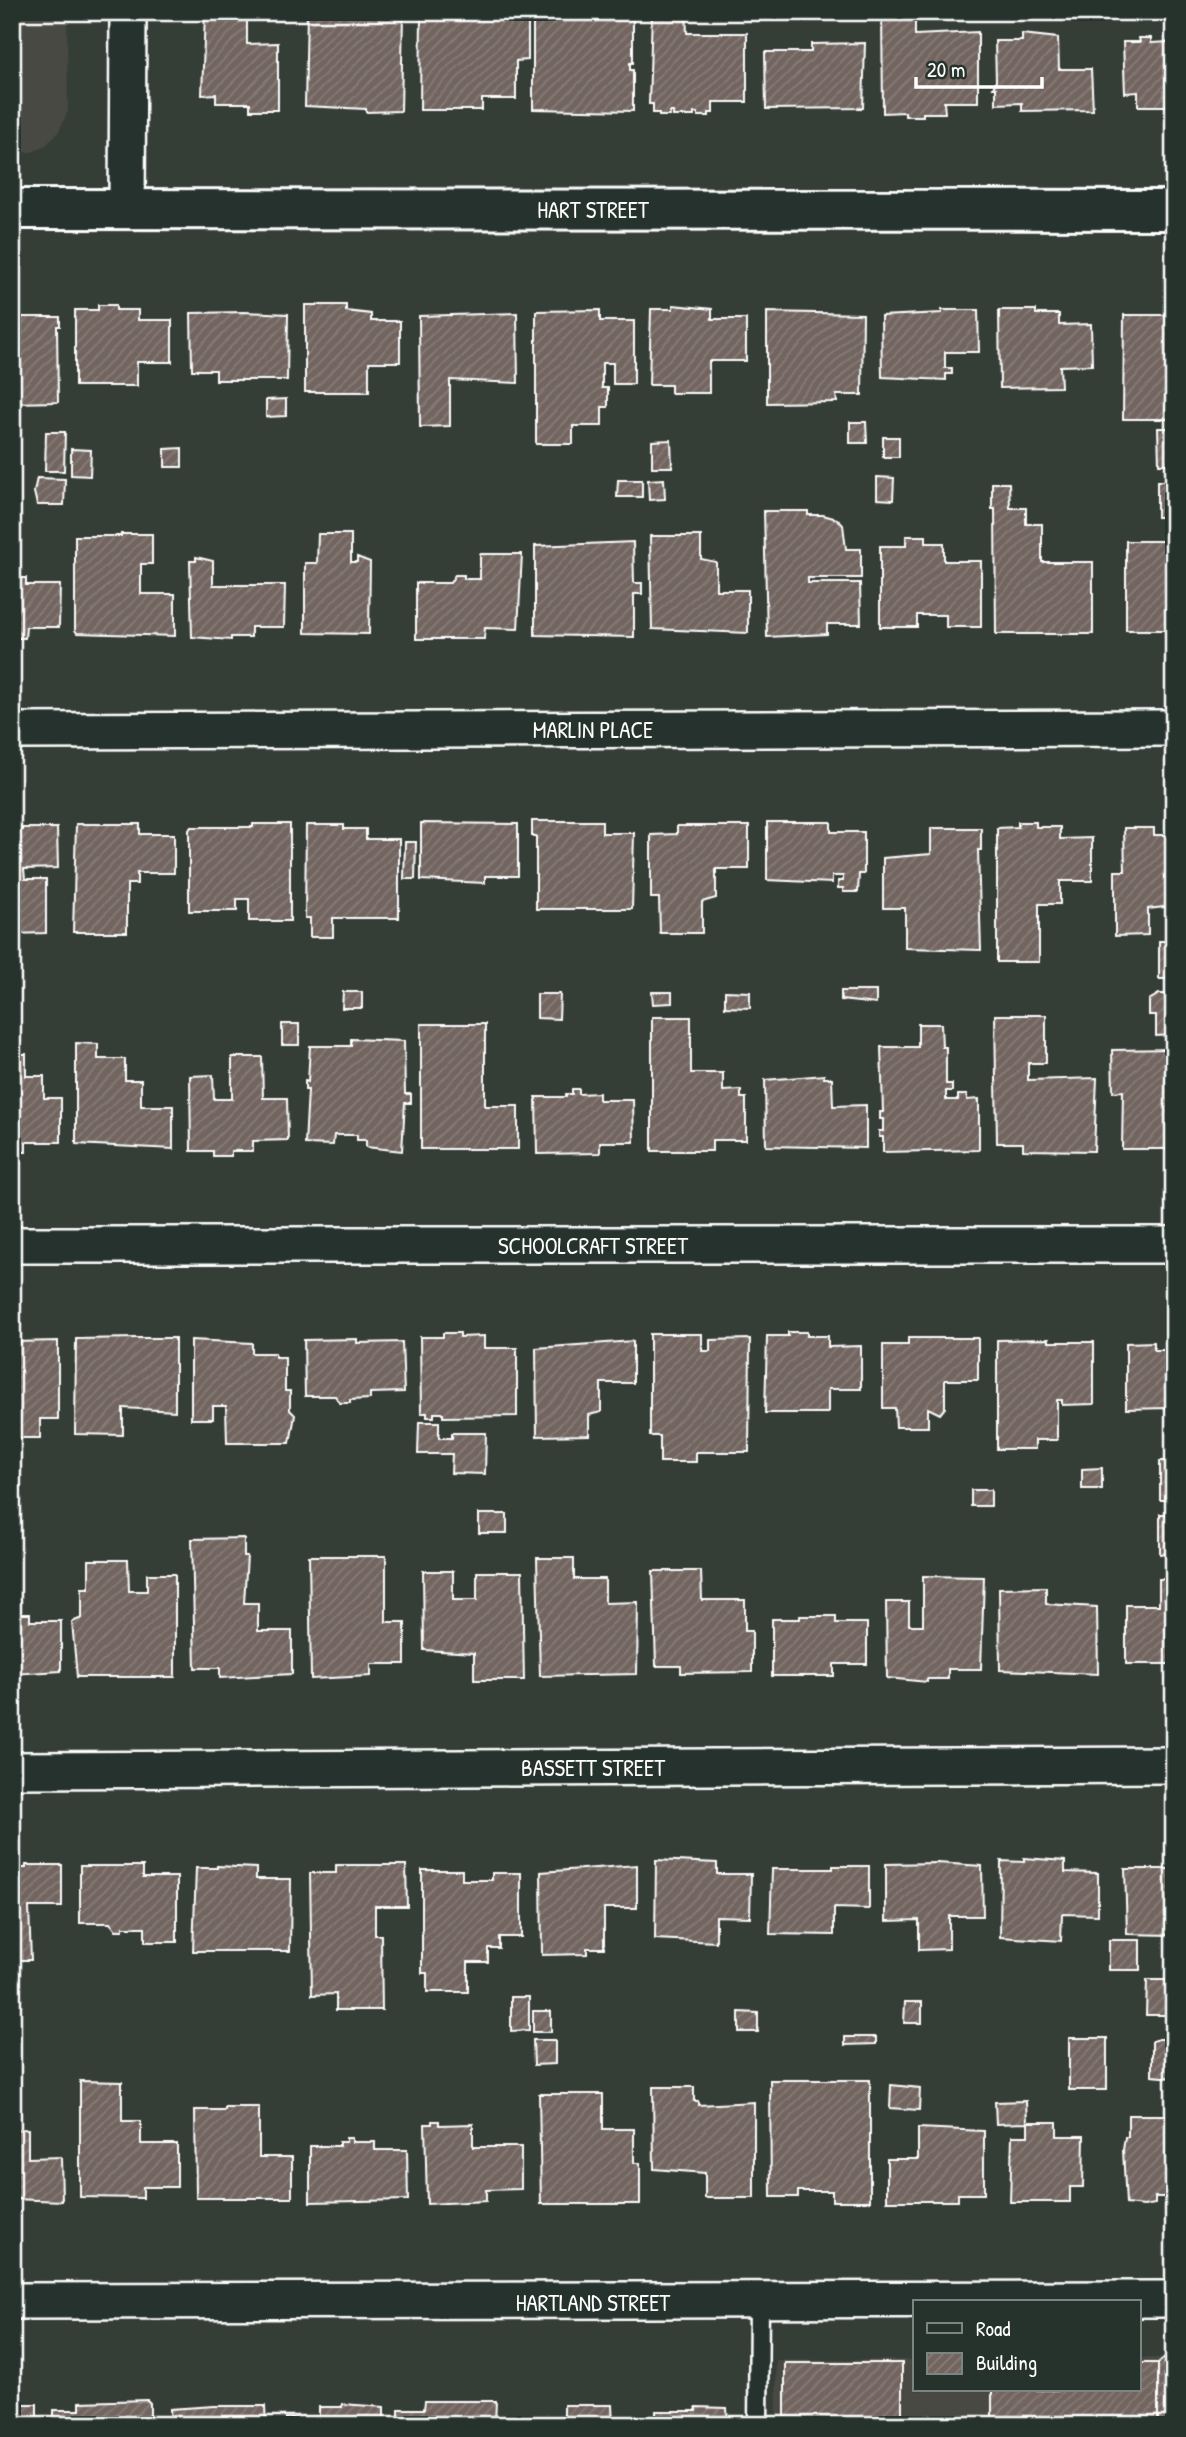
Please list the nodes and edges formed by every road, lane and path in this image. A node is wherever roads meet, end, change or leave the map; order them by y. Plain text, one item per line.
1 (128, 12) edge
2 (12, 209) edge
3 (127, 209) junction
4 (1174, 210) edge
5 (1174, 728) edge
6 (12, 731) edge
7 (12, 1245) edge
8 (1174, 1245) edge
9 (1174, 1765) edge
10 (12, 1770) edge
11 (1174, 2299) edge
12 (1036, 2300) edge
13 (12, 2301) edge
14 (913, 2301) edge
15 (759, 2302) junction
16 (758, 2425) edge

1 - 3 street
2 - 3 street, HART STREET
3 - 4 street, HART STREET
5 - 6 street, MARLIN PLACE
7 - 8 street, SCHOOLCRAFT STREET
9 - 10 street, BASSETT STREET
11 - 12 street, HARTLAND STREET
13 - 15 street, HARTLAND STREET
14 - 15 street, HARTLAND STREET
15 - 16 lane

